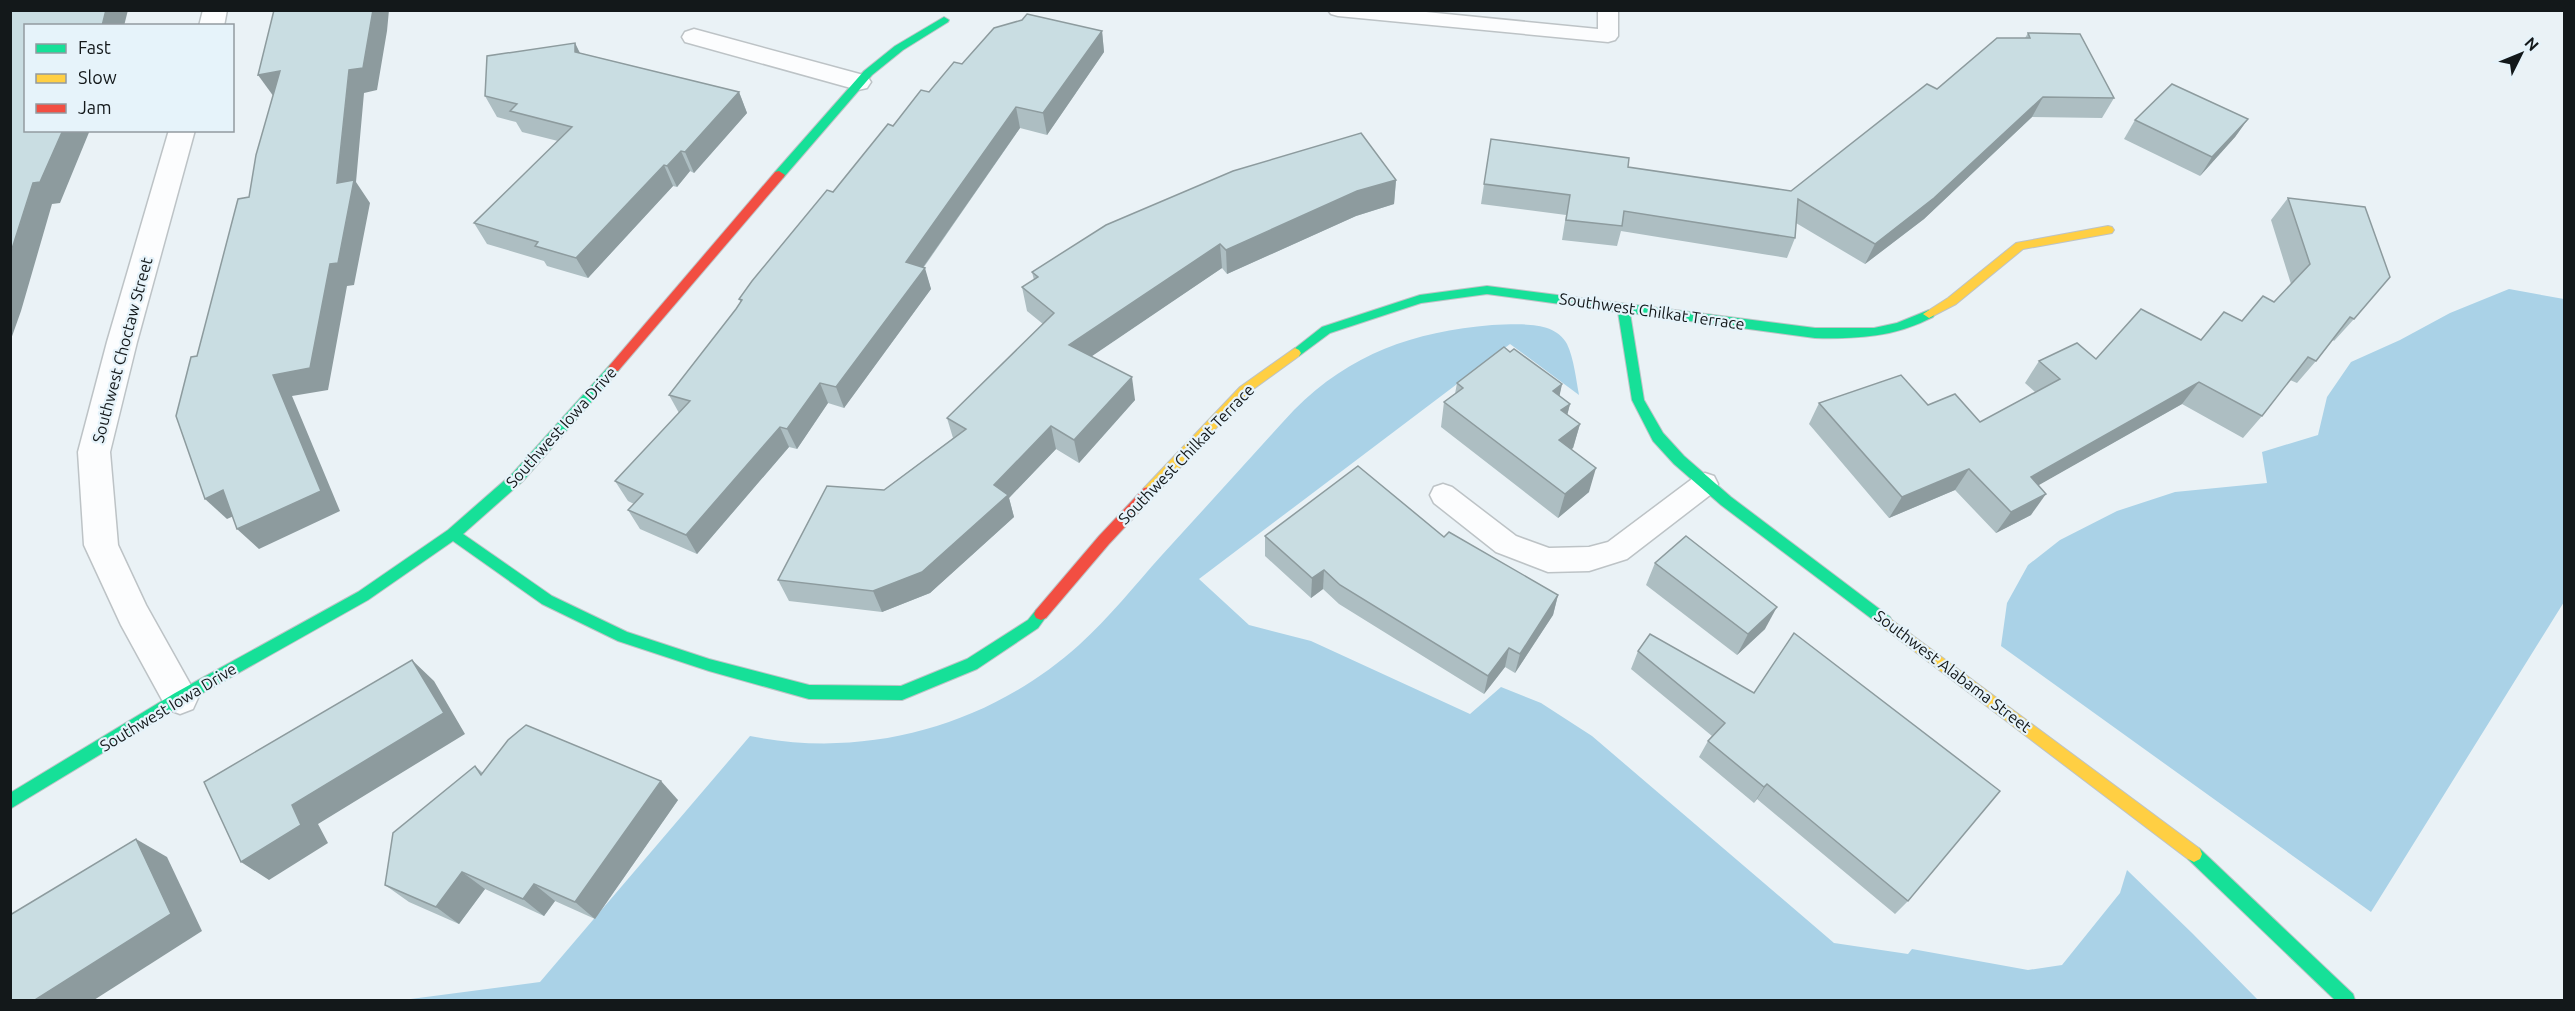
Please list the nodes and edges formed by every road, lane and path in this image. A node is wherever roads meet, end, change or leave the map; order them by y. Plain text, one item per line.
1 (1338, 10) edge
2 (1608, 10) edge
3 (944, 20) dead end
4 (694, 37) dead end
5 (858, 82) junction
6 (181, 132) edge
7 (2108, 230) dead end
8 (1623, 307) junction
9 (1705, 484) junction
10 (1443, 495) dead end
11 (453, 534) junction
12 (180, 698) junction
13 (10, 802) edge
14 (2347, 1000) edge

1 - 2 lane
3 - 5 street, Southwest Iowa Drive
4 - 5 street
5 - 11 street, Southwest Iowa Drive
6 - 12 street, Southwest Choctaw Street
7 - 8 street, Southwest Chilkat Terrace
8 - 9 street, Southwest Alabama Street
8 - 11 street, Southwest Chilkat Terrace
9 - 10 lane
9 - 14 street, Southwest Alabama Street
11 - 12 street, Southwest Iowa Drive
12 - 13 street, Southwest Iowa Drive

